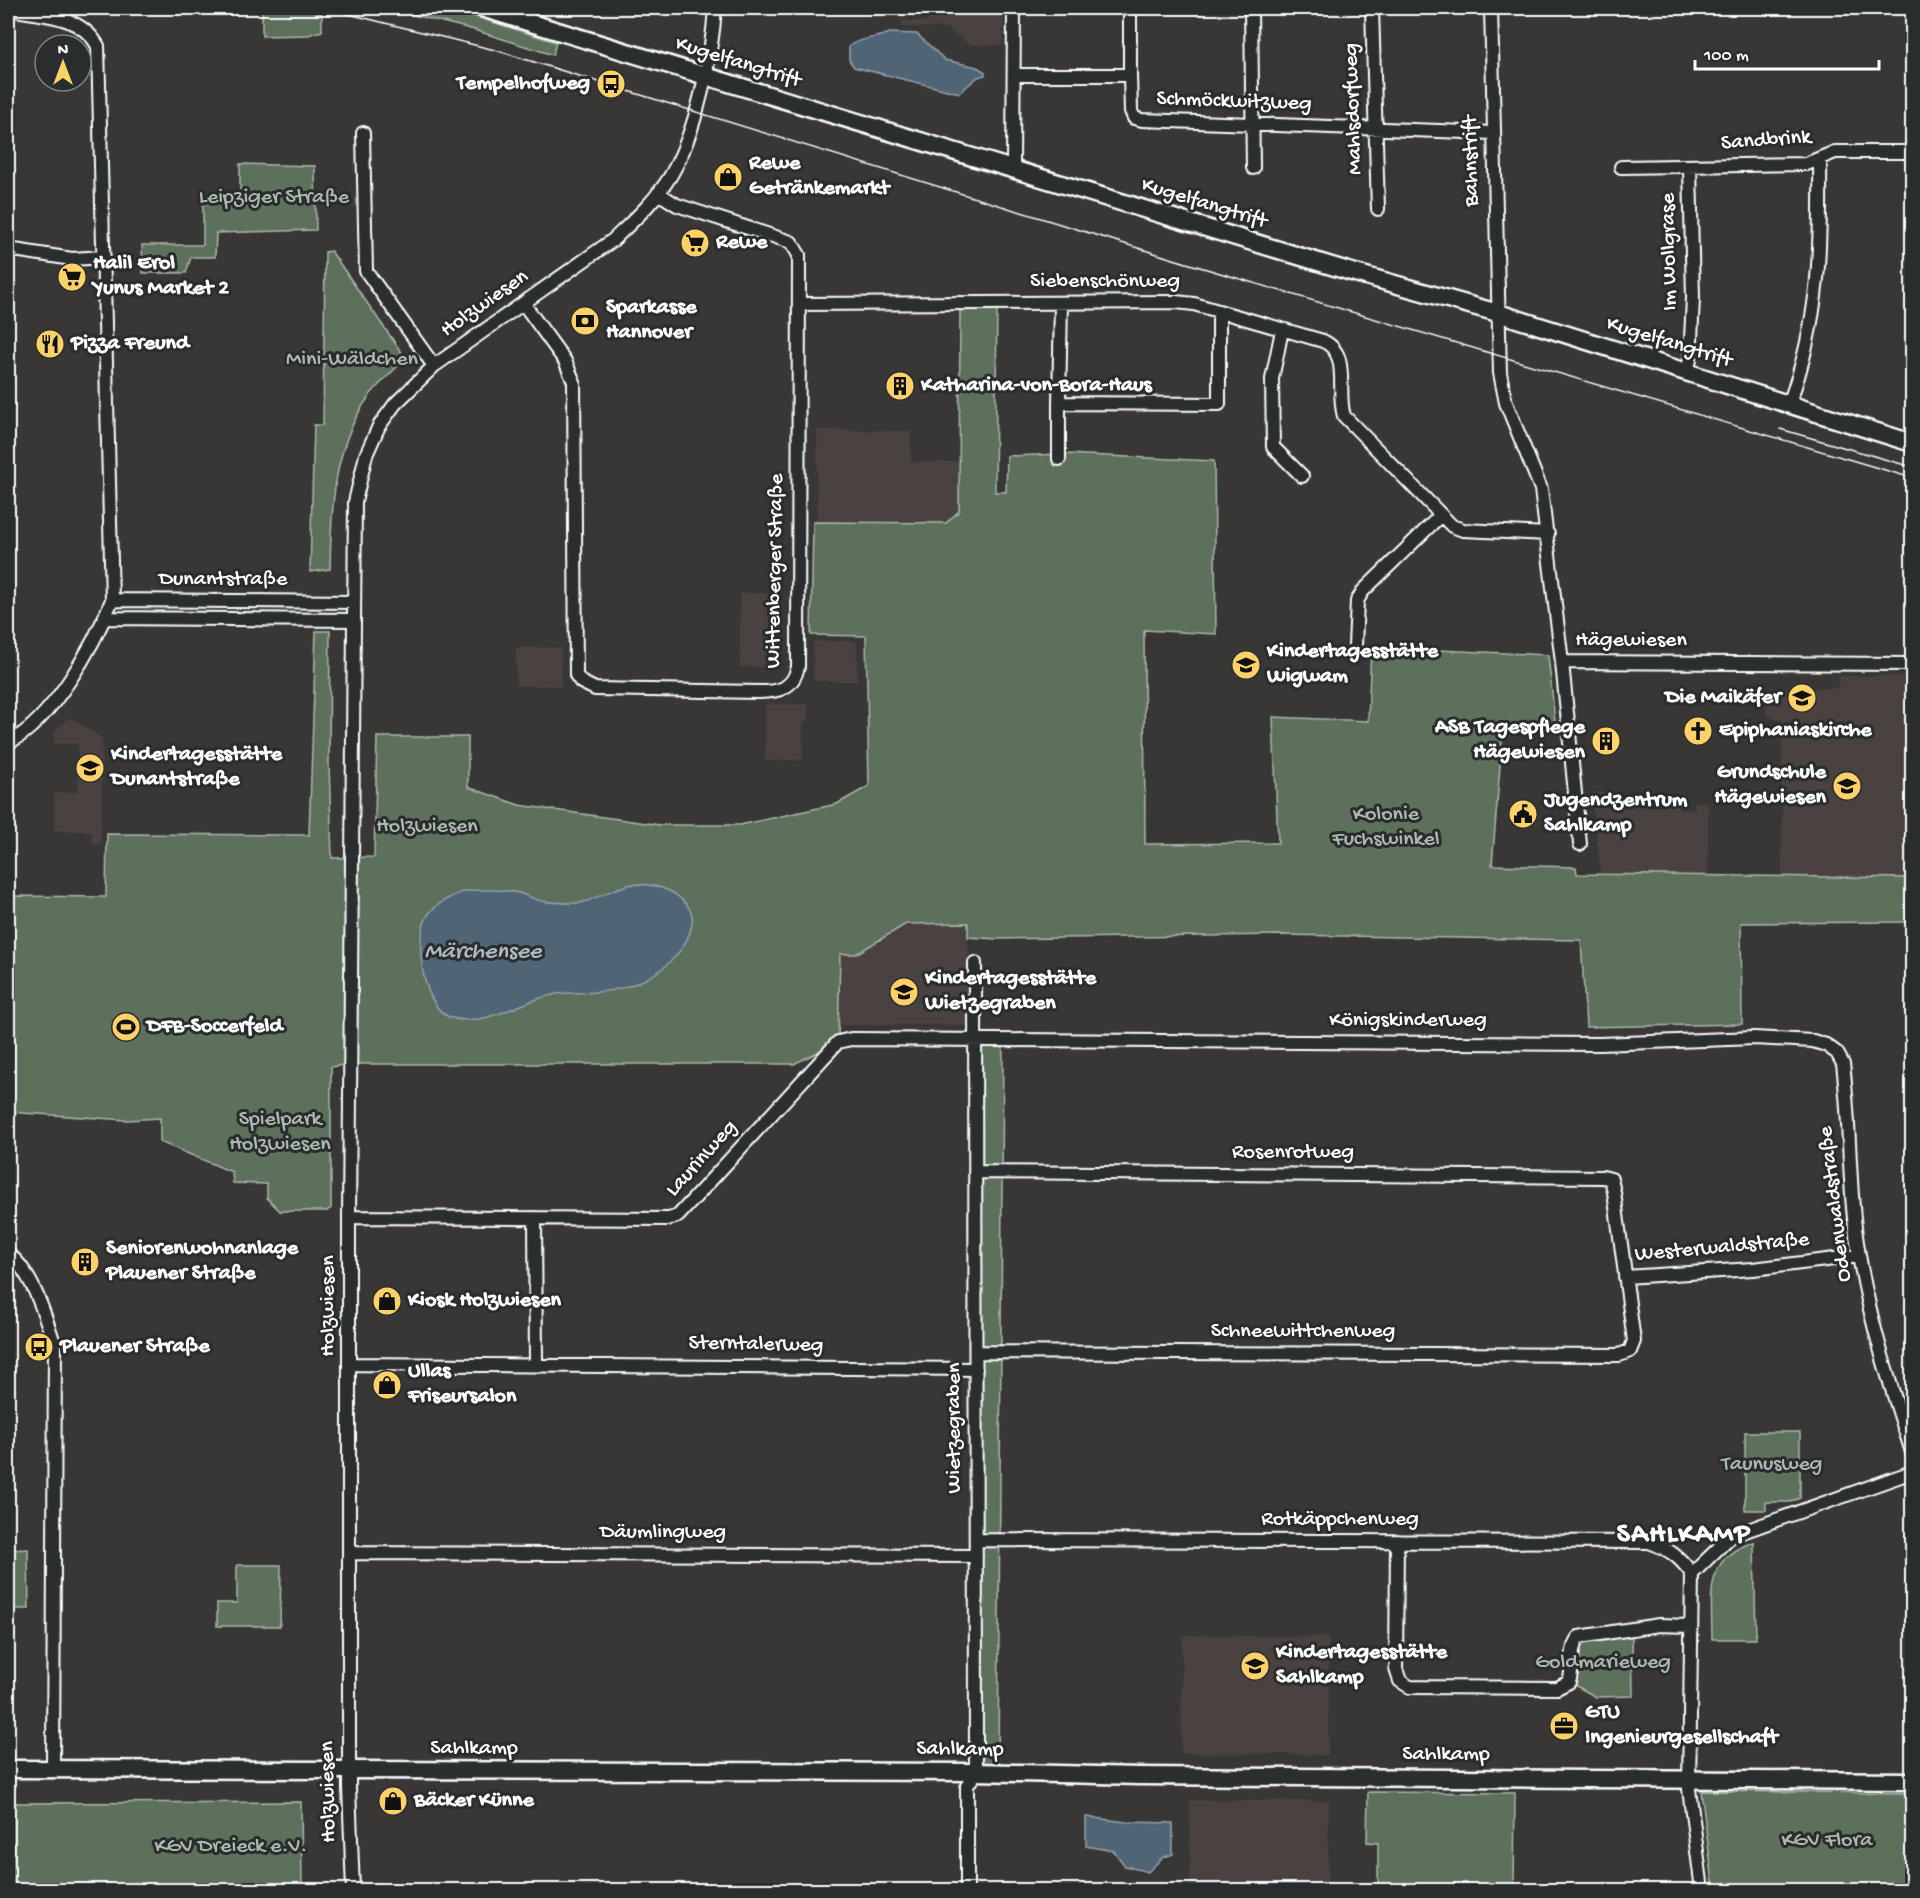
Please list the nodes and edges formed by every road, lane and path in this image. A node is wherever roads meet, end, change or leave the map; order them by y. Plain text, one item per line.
1 (482, 8) edge
2 (715, 8) edge
3 (1014, 8) edge
4 (1130, 8) edge
5 (1251, 8) edge
6 (1372, 8) edge
7 (1491, 8) edge
8 (8, 9) edge
9 (1014, 75) junction
10 (1130, 75) junction
11 (705, 76) junction
12 (1253, 124) junction
13 (1376, 128) junction
14 (363, 133) dead end
15 (1493, 133) junction
16 (1912, 152) edge
17 (1820, 160) junction
18 (1690, 166) junction
19 (1621, 167) dead end
20 (1253, 168) dead end
21 (1013, 169) junction
22 (658, 193) junction
23 (1378, 209) dead end
24 (8, 249) edge
25 (104, 257) junction
26 (523, 303) junction
27 (1061, 303) junction
28 (799, 304) junction
29 (1219, 312) junction
30 (1498, 313) junction
31 (1282, 330) junction
32 (434, 366) junction
33 (1687, 372) junction
34 (1059, 403) junction
35 (1789, 404) junction
36 (1912, 443) edge
37 (1059, 459) dead end
38 (1302, 476) dead end
39 (1440, 516) junction
40 (1548, 534) junction
41 (112, 600) junction
42 (353, 602) junction
43 (105, 618) junction
44 (353, 620) junction
45 (1355, 646) dead end
46 (1562, 662) junction
47 (1912, 664) edge
48 (8, 743) edge
49 (1580, 844) dead end
50 (975, 963) dead end
51 (975, 1040) junction
52 (1837, 1053) joint
53 (975, 1172) junction
54 (350, 1217) junction
55 (535, 1218) junction
56 (8, 1254) edge
57 (1859, 1256) junction
58 (1625, 1277) junction
59 (976, 1352) junction
60 (536, 1363) junction
61 (350, 1364) junction
62 (976, 1369) junction
63 (1912, 1452) edge
64 (1912, 1472) edge
65 (976, 1540) junction
66 (1397, 1541) junction
67 (350, 1553) junction
68 (976, 1556) junction
69 (1692, 1574) junction
70 (1690, 1626) junction
71 (8, 1769) edge
72 (53, 1769) junction
73 (349, 1771) junction
74 (976, 1772) junction
75 (1689, 1778) junction
76 (1912, 1781) edge
77 (353, 1890) edge
78 (967, 1890) edge
79 (1702, 1890) edge

1 - 11 street, Kugelfangtrift
2 - 11 street
3 - 9 street
4 - 10 street
5 - 12 street
6 - 13 street, Mahlsdorfweg
7 - 15 street, Bahnstrift
8 - 25 street
9 - 10 street, Schmöckwitzweg
9 - 21 street
10 - 12 street, Schmöckwitzweg
11 - 21 street, Kugelfangtrift
11 - 22 street, Holzwiesen
12 - 13 street, Schmöckwitzweg
12 - 20 street
13 - 15 street, Schmöckwitzweg
13 - 23 street, Mahlsdorfweg
14 - 32 street
15 - 30 street, Bahnstrift
16 - 17 street, Sandbrink
17 - 18 street, Sandbrink
17 - 35 street
18 - 19 street, Sandbrink
18 - 33 street, Im Wollgrase
21 - 30 street, Kugelfangtrift
22 - 26 street, Holzwiesen
22 - 28 street, Wittenberger Straße
24 - 25 street
25 - 41 street
26 - 28 street, Wittenberger Straße
26 - 32 street, Holzwiesen
27 - 28 street, Siebenschönweg
27 - 29 street, Siebenschönweg
27 - 34 street
29 - 31 street, Siebenschönweg
29 - 34 street
30 - 33 street, Kugelfangtrift
30 - 40 street, Hägewiesen
31 - 38 street
31 - 39 street, Siebenschönweg
32 - 42 street, Holzwiesen
33 - 35 street, Kugelfangtrift
34 - 37 street
35 - 36 street, Kugelfangtrift
39 - 40 street, Siebenschönweg
39 - 45 street
40 - 46 street, Hägewiesen
41 - 42 street, Dunantstraße
41 - 43 street
42 - 44 street, Holzwiesen
43 - 44 street, Dunantstraße
43 - 48 street
44 - 54 street, Holzwiesen
46 - 47 street, Hägewiesen
46 - 49 street
50 - 51 street, Wietzegraben
51 - 52 street, Königskinderweg
51 - 53 street, Wietzegraben
51 - 55 street, Laurinweg
52 - 57 street, Odenwaldstraße
53 - 58 street, Rosenrotweg
53 - 59 street, Wietzegraben
54 - 55 street, Laurinweg
54 - 61 street, Holzwiesen
55 - 60 street
56 - 72 street
57 - 58 street, Westerwaldstraße
57 - 63 street, Odenwaldstraße
58 - 59 street, Schneewittchenweg
59 - 62 street, Wietzegraben
60 - 61 street, Sterntalerweg
60 - 62 street, Sterntalerweg
61 - 67 street, Holzwiesen
62 - 65 street, Wietzegraben
64 - 69 street
65 - 66 street, Rotkäppchenweg
65 - 68 street, Wietzegraben
66 - 69 street, Rotkäppchenweg
66 - 70 street
67 - 68 street, Däumlingweg
67 - 73 street, Holzwiesen
68 - 74 street, Wietzegraben
69 - 70 street
70 - 75 street
71 - 72 street, Sahlkamp
72 - 73 street, Sahlkamp
73 - 74 street, Sahlkamp
73 - 77 street, Holzwiesen
74 - 75 street, Sahlkamp
74 - 78 street, Wietzegraben
75 - 76 street, Sahlkamp
75 - 79 street

